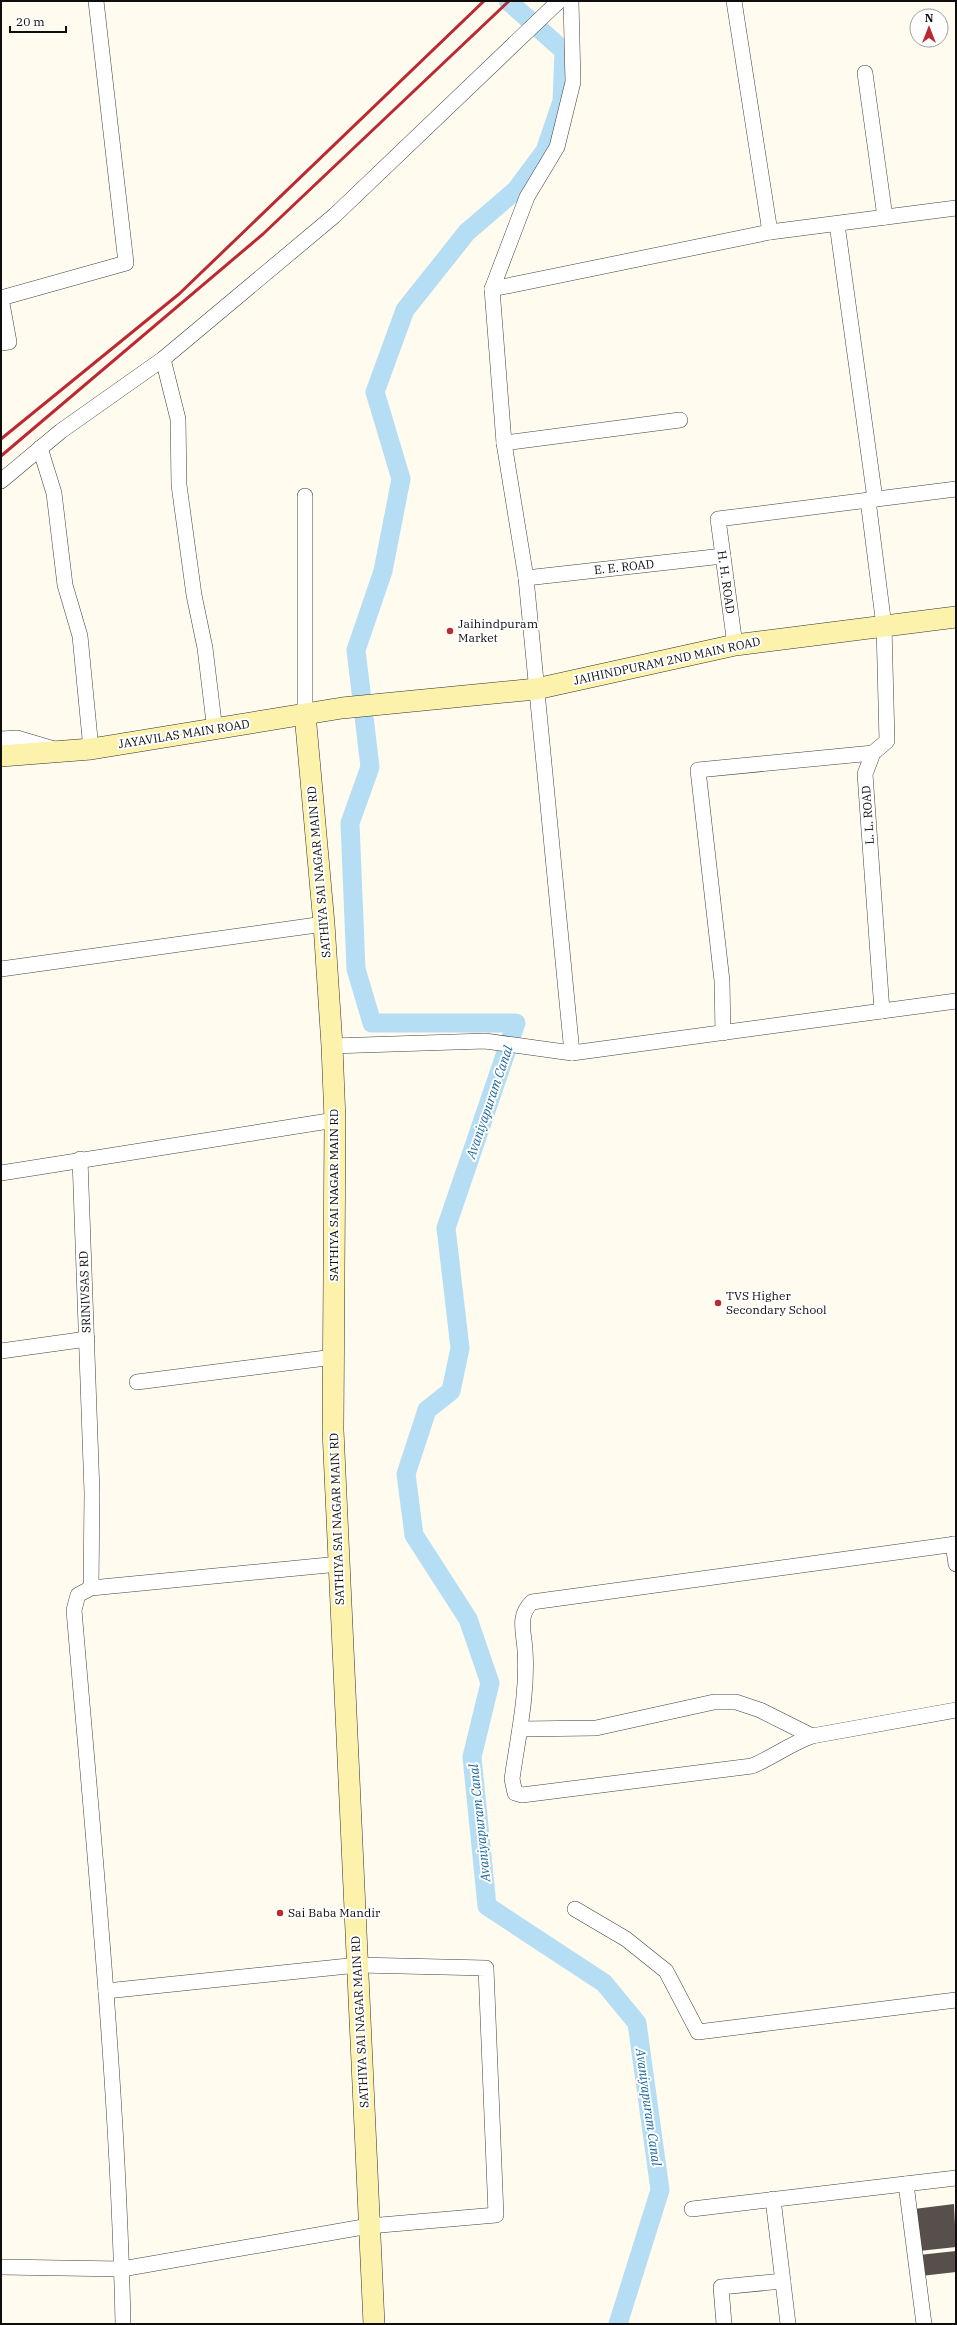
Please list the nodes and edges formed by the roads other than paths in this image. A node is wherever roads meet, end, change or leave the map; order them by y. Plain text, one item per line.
1 (96, 1) edge
2 (560, 1) edge
3 (571, 1) edge
4 (734, 1) edge
5 (864, 73) dead end
6 (956, 208) edge
7 (885, 217) junction
8 (837, 224) junction
9 (770, 232) junction
10 (492, 289) junction
11 (1, 298) edge
12 (1, 344) edge
13 (163, 359) junction
14 (680, 420) dead end
15 (504, 443) junction
16 (40, 448) junction
17 (1, 481) edge
18 (956, 488) edge
19 (306, 496) dead end
20 (871, 499) junction
21 (723, 556) junction
22 (526, 578) junction
23 (956, 617) edge
24 (884, 626) junction
25 (735, 645) junction
26 (536, 689) junction
27 (342, 708) joint
28 (306, 714) junction
29 (215, 730) junction
30 (1, 739) edge
31 (91, 749) junction
32 (63, 751) junction
33 (873, 753) junction
34 (1, 756) edge
35 (324, 924) junction
36 (1, 969) edge
37 (956, 1001) edge
38 (882, 1011) junction
39 (723, 1033) junction
40 (332, 1046) junction
41 (572, 1053) junction
42 (335, 1120) junction
43 (80, 1159) junction
44 (1, 1173) edge
45 (87, 1339) junction
46 (1, 1351) edge
47 (334, 1357) junction
48 (137, 1382) dead end
49 (954, 1544) edge
50 (339, 1564) junction
51 (956, 1564) edge
52 (91, 1588) junction
53 (956, 1710) edge
54 (520, 1729) junction
55 (812, 1736) junction
56 (575, 1909) dead end
57 (358, 1965) junction
58 (106, 1991) junction
59 (956, 2000) edge
60 (956, 2178) edge
61 (906, 2184) junction
62 (773, 2199) junction
63 (692, 2209) dead end
64 (369, 2226) junction
65 (1, 2267) edge
66 (122, 2269) junction
67 (783, 2281) junction
68 (123, 2324) edge
69 (374, 2324) edge
70 (724, 2324) edge
71 (788, 2324) edge
72 (924, 2324) edge

1 - 11 street
2 - 13 street
3 - 10 street
4 - 9 street
5 - 7 street
6 - 7 street
7 - 8 street
8 - 9 street
8 - 20 street
9 - 10 street
10 - 15 street
11 - 12 street
13 - 16 street
13 - 29 street
14 - 15 street
15 - 22 street
16 - 17 street
16 - 31 street
18 - 20 street
19 - 28 street
20 - 21 street, H. H. ROAD
20 - 24 street
21 - 22 street, E. E. ROAD
21 - 25 street, H. H. ROAD
22 - 26 street
23 - 24 street, JAIHINDPURAM 2ND MAIN ROAD
24 - 25 street, JAIHINDPURAM 2ND MAIN ROAD
24 - 33 street, L. L. ROAD
25 - 26 street, JAIHINDPURAM 2ND MAIN ROAD
26 - 27 street, JAIHINDPURAM 2ND MAIN ROAD
26 - 41 street
27 - 28 street, JAYAVILAS MAIN ROAD
28 - 29 street, JAYAVILAS MAIN ROAD
28 - 35 street, SATHIYA SAI NAGAR MAIN RD
29 - 31 street, JAYAVILAS MAIN ROAD
30 - 32 street, JAYAVILAS MAIN ROAD
31 - 32 street, JAYAVILAS MAIN ROAD
32 - 34 street, JAYAVILAS MAIN ROAD
33 - 38 street, L. L. ROAD
33 - 39 street
35 - 36 street
35 - 40 street, SATHIYA SAI NAGAR MAIN RD
37 - 38 street
38 - 39 street
39 - 41 street
40 - 41 street
40 - 42 street, SATHIYA SAI NAGAR MAIN RD
42 - 43 street
42 - 47 street, SATHIYA SAI NAGAR MAIN RD
43 - 44 street
43 - 45 street, SRINIVSAS RD
45 - 46 street, SRINIVSAS RD
45 - 52 street
47 - 48 street
47 - 50 street, SATHIYA SAI NAGAR MAIN RD
49 - 51 street
49 - 54 street
50 - 52 street
50 - 57 street, SATHIYA SAI NAGAR MAIN RD
52 - 58 street
53 - 55 street
54 - 55 street
54 - 55 street
56 - 59 street
57 - 58 street
57 - 64 street, SATHIYA SAI NAGAR MAIN RD
57 - 64 street
58 - 66 street
60 - 61 street
61 - 62 street
61 - 72 street
62 - 63 street
62 - 67 street
64 - 66 street
64 - 69 street, SATHIYA SAI NAGAR MAIN RD
65 - 66 street
66 - 68 street
67 - 70 street
67 - 71 street

